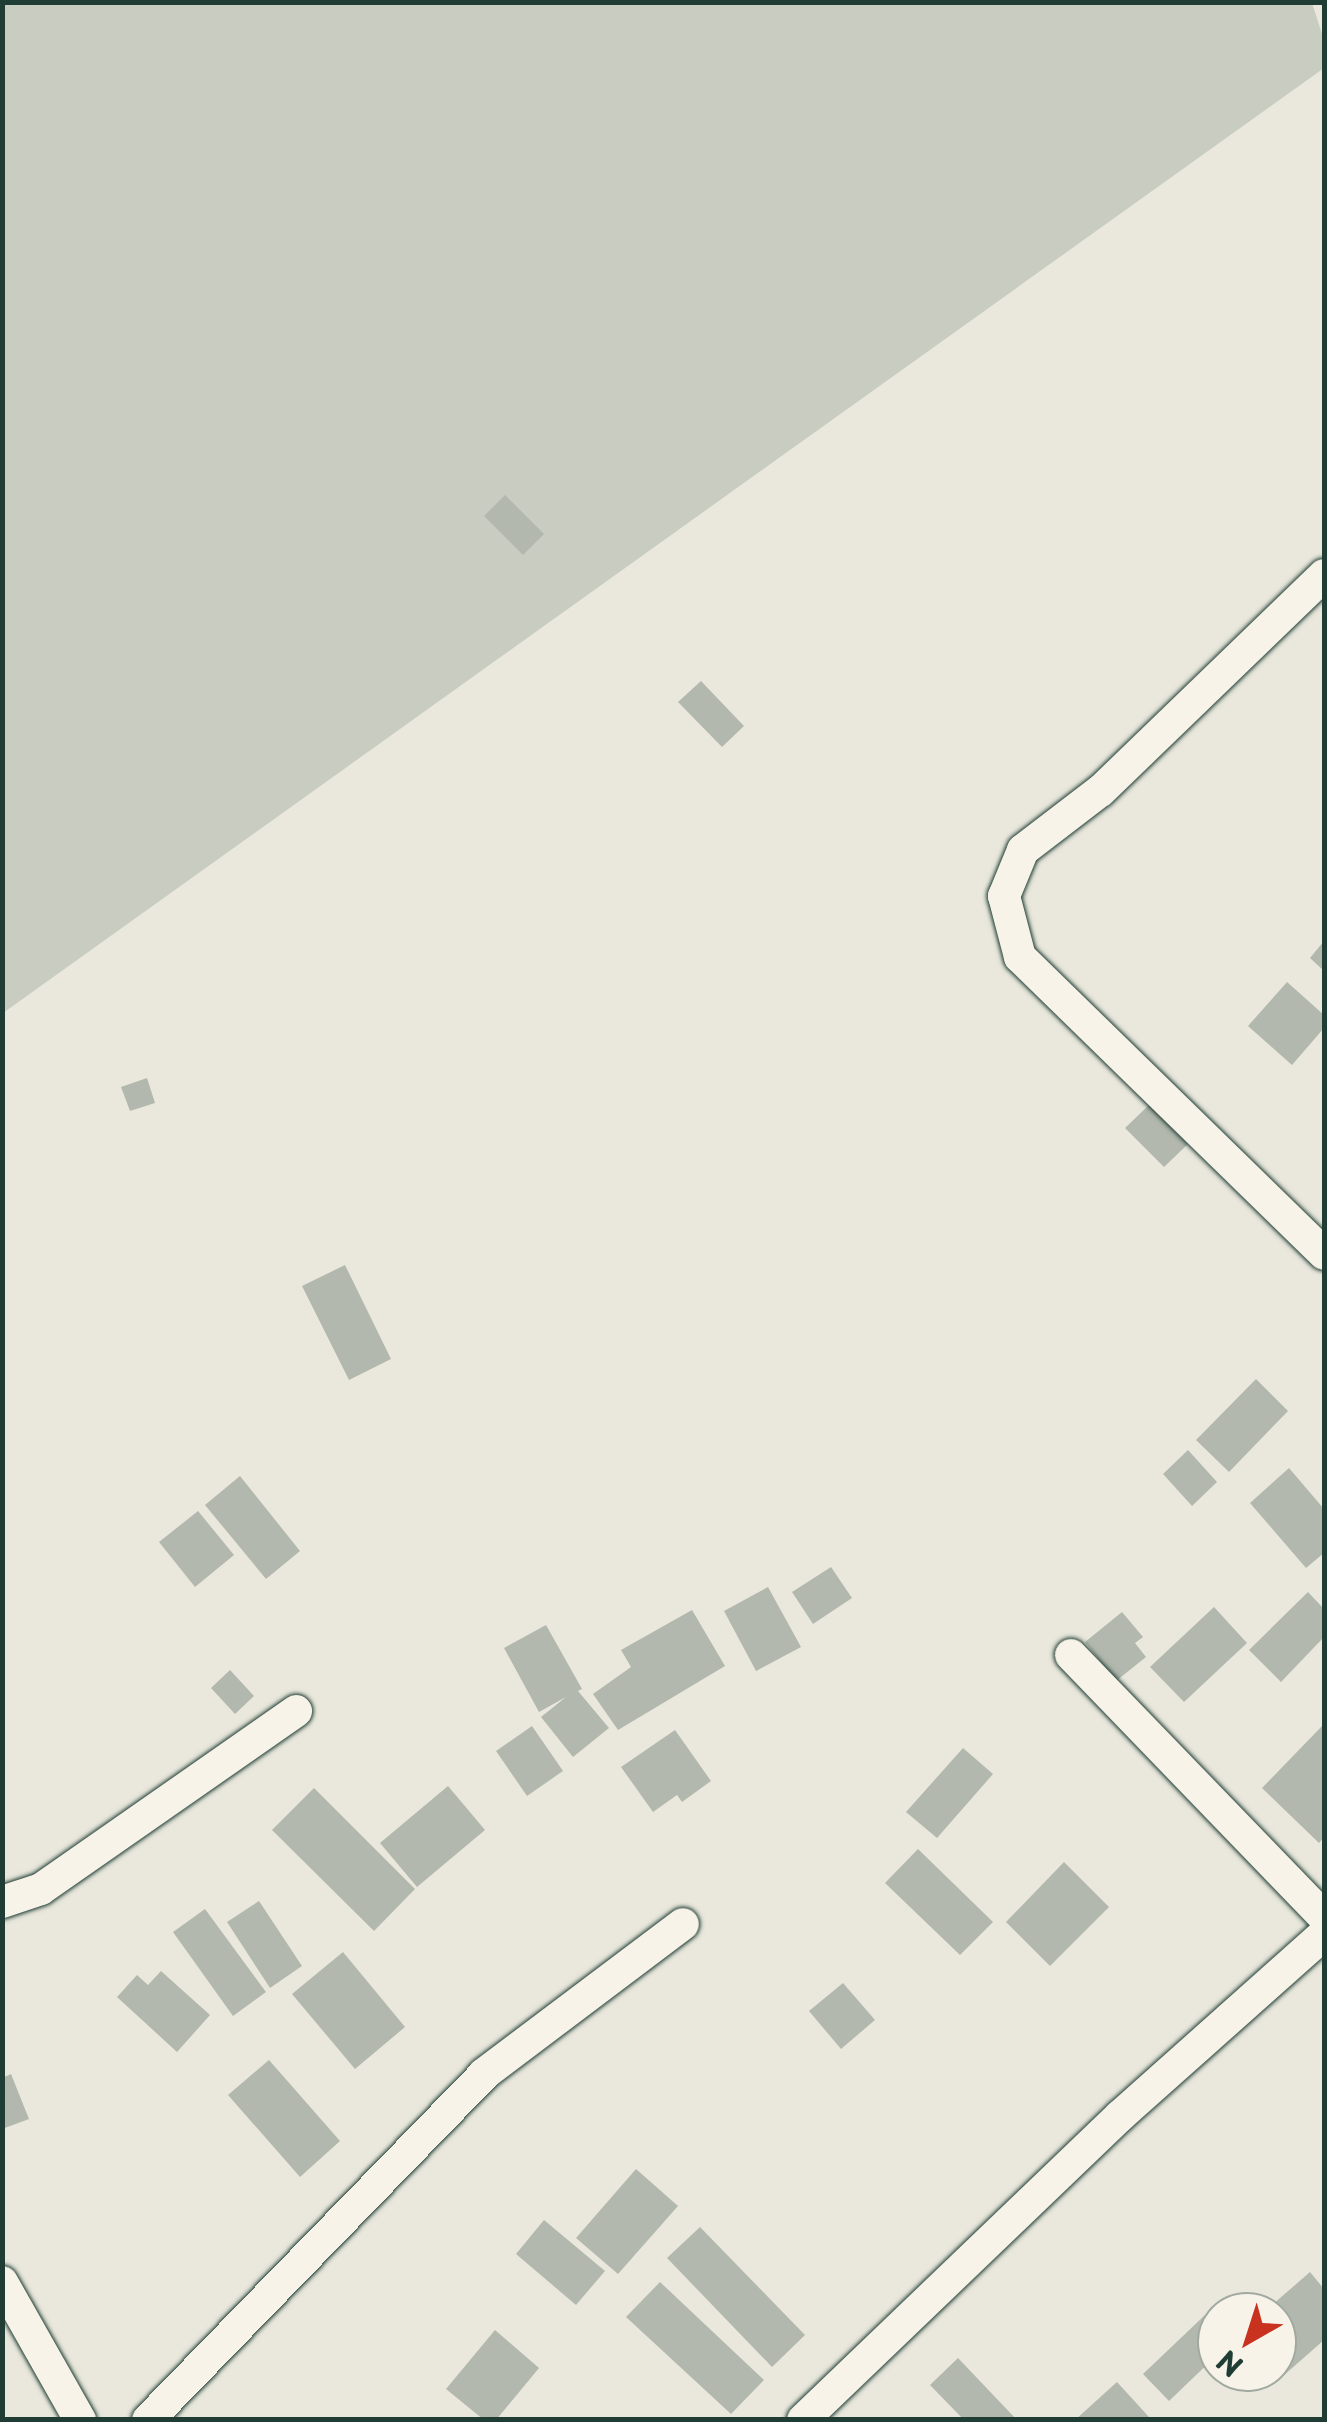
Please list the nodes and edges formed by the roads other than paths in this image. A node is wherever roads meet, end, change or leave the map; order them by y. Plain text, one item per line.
1 (1324, 574) edge
2 (1324, 1254) edge
3 (1071, 1655) dead end
4 (296, 1711) dead end
5 (2, 1902) edge
6 (1324, 1918) edge
7 (682, 1924) dead end
8 (1324, 1934) edge
9 (2, 2282) edge
10 (80, 2420) edge
11 (148, 2420) edge
12 (803, 2420) edge

1 - 2 street
3 - 6 street
4 - 5 street
7 - 11 street
8 - 12 street
9 - 10 street

